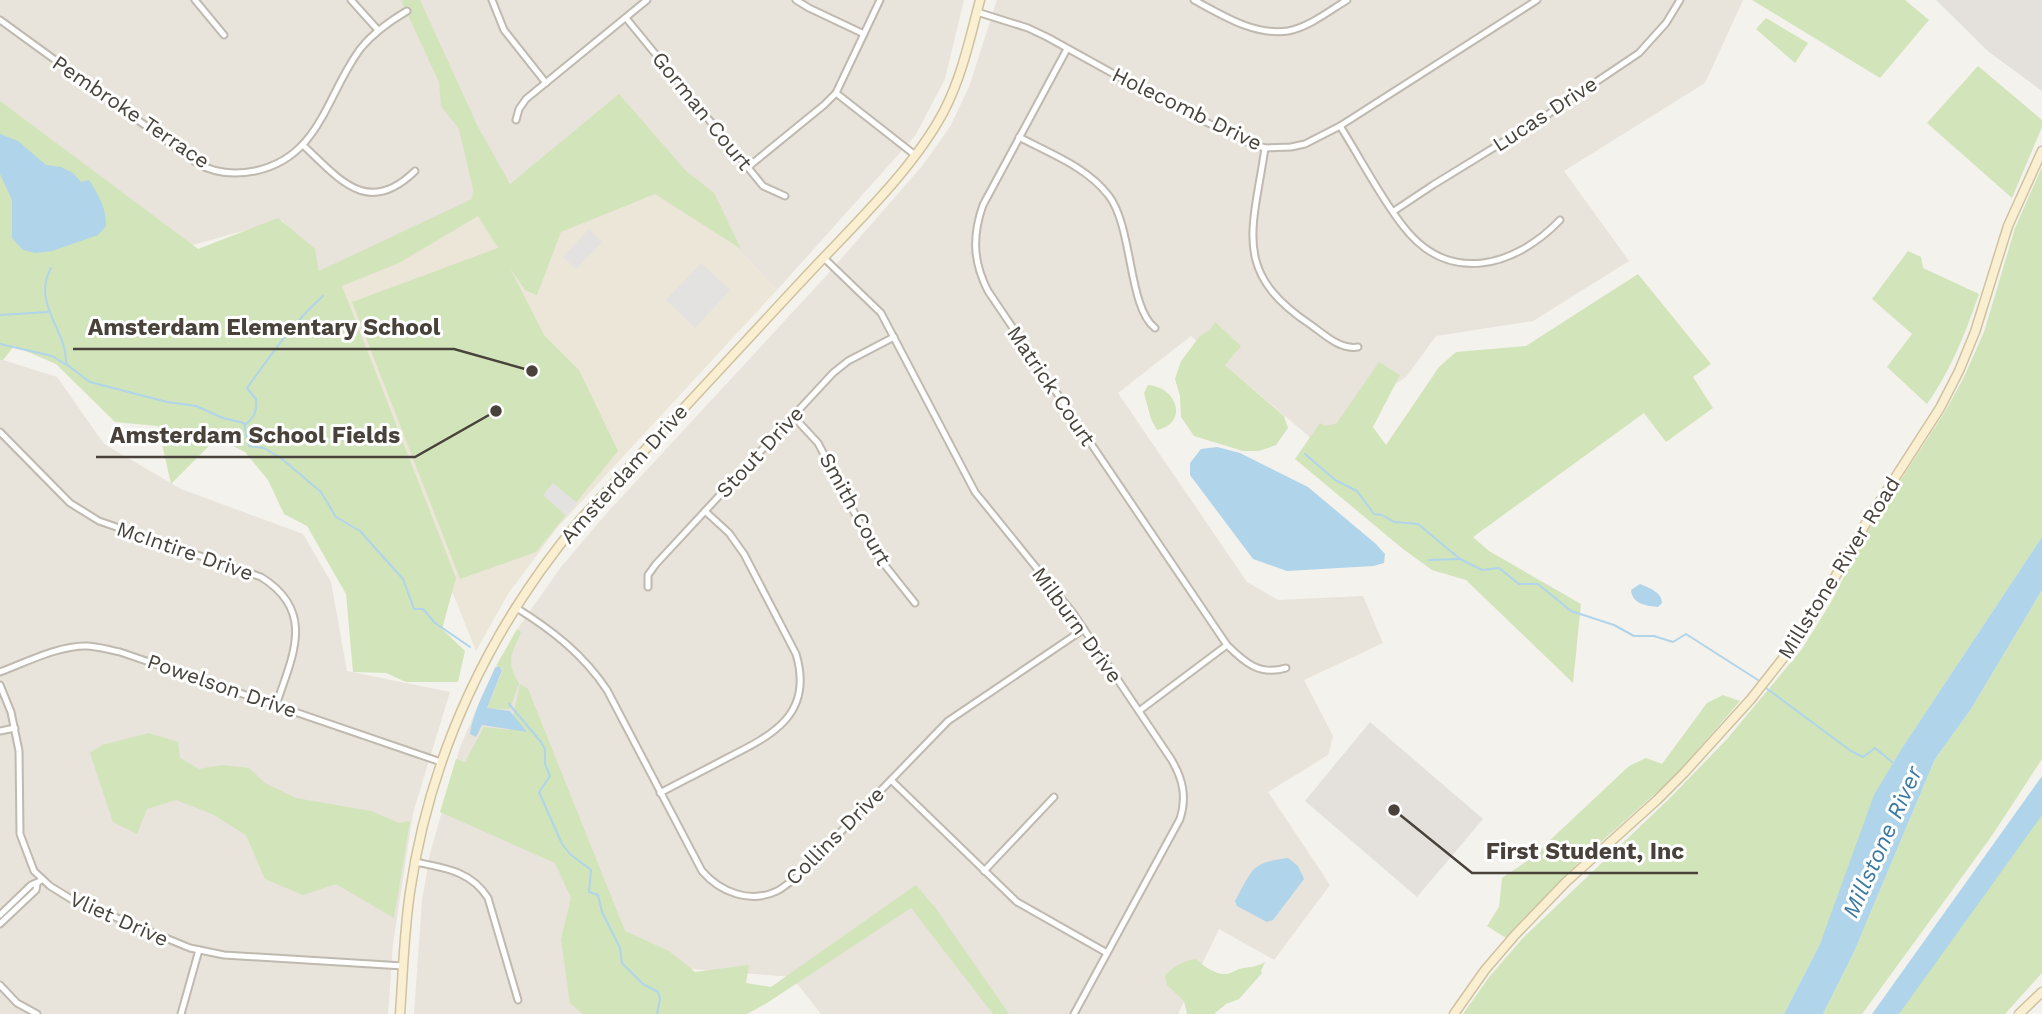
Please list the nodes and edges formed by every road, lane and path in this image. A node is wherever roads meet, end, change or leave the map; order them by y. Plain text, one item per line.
1 (195, 0) edge
2 (351, 0) edge
3 (492, 0) edge
4 (647, 0) edge
5 (796, 0) edge
6 (880, 0) edge
7 (980, 0) edge
8 (1194, 0) edge
9 (1347, 0) edge
10 (1537, 0) edge
11 (1680, 0) edge
12 (407, 10) dead end
13 (977, 12) junction
14 (626, 18) junction
15 (0, 20) edge
16 (378, 30) junction
17 (864, 34) junction
18 (224, 35) dead end
19 (1067, 49) junction
20 (546, 83) junction
21 (836, 93) junction
22 (516, 120) dead end
23 (1340, 126) junction
24 (1019, 137) junction
25 (303, 145) junction
26 (1265, 148) junction
27 (2042, 151) edge
28 (915, 155) junction
29 (748, 167) junction
30 (415, 171) dead end
31 (785, 196) dead end
32 (1394, 211) junction
33 (1560, 220) dead end
34 (824, 258) junction
35 (1155, 328) dead end
36 (894, 337) junction
37 (1358, 347) dead end
38 (793, 416) junction
39 (0, 432) edge
40 (705, 511) junction
41 (648, 587) dead end
42 (915, 603) dead end
43 (515, 607) junction
44 (1084, 629) junction
45 (1227, 645) junction
46 (1286, 668) dead end
47 (0, 672) edge
48 (0, 685) edge
49 (276, 705) junction
50 (1139, 712) junction
51 (15, 728) junction
52 (0, 732) edge
53 (441, 762) junction
54 (891, 780) junction
55 (660, 793) junction
56 (1054, 797) dead end
57 (415, 862) junction
58 (984, 871) junction
59 (40, 882) junction
60 (0, 915) edge
61 (0, 925) edge
62 (199, 950) junction
63 (1107, 953) junction
64 (403, 966) junction
65 (0, 985) edge
66 (2042, 992) edge
67 (518, 1000) dead end
68 (37, 1014) edge
69 (181, 1014) edge
70 (400, 1014) edge
71 (1074, 1014) edge
72 (1454, 1014) edge
73 (2019, 1014) edge

1 - 18 street
2 - 16 street
3 - 20 street
4 - 14 street
5 - 17 street
6 - 17 street
7 - 13 street, Amsterdam Drive
8 - 9 street
10 - 23 street, Holecomb Drive
11 - 32 street, Lucas Drive
12 - 16 street, Pembroke Terrace
13 - 19 street, Holecomb Drive
13 - 28 street, Amsterdam Drive
14 - 20 street
14 - 29 street, Gorman Court
15 - 25 street, Pembroke Terrace
16 - 25 street, Pembroke Terrace
17 - 21 street
19 - 24 street, Matrick Court
19 - 26 street, Holecomb Drive
20 - 22 street
21 - 28 street
21 - 29 street
23 - 26 street, Holecomb Drive
23 - 32 street
24 - 35 street
24 - 45 street, Matrick Court
25 - 30 street
26 - 37 street
27 - 72 street, Millstone River Road
28 - 34 street, Amsterdam Drive
29 - 31 street, Gorman Court
32 - 33 street
34 - 36 street, Milburn Drive
34 - 43 street, Amsterdam Drive
36 - 38 street, Stout Drive
36 - 44 street, Milburn Drive
38 - 40 street, Stout Drive
38 - 42 street, Smith Court
39 - 49 street, McIntire Drive
40 - 41 street, Stout Drive
40 - 55 street
43 - 53 street, Amsterdam Drive
43 - 55 street, Collins Drive
44 - 50 street, Milburn Drive
44 - 54 street, Collins Drive
45 - 46 street, Matrick Court
45 - 50 street
47 - 49 street, Powelson Drive
48 - 51 street, Vliet Drive
49 - 53 street, Powelson Drive
50 - 63 street, Milburn Drive
51 - 52 street
51 - 59 street, Vliet Drive
53 - 57 street, Amsterdam Drive
54 - 55 street, Collins Drive
54 - 58 street
56 - 58 street
57 - 64 street, Amsterdam Drive
57 - 67 street
58 - 63 street
59 - 60 street
59 - 61 street
59 - 62 street, Vliet Drive
62 - 64 street, Vliet Drive
62 - 69 street
63 - 71 street, Milburn Drive
64 - 70 street, Amsterdam Drive
65 - 68 street
66 - 73 street

